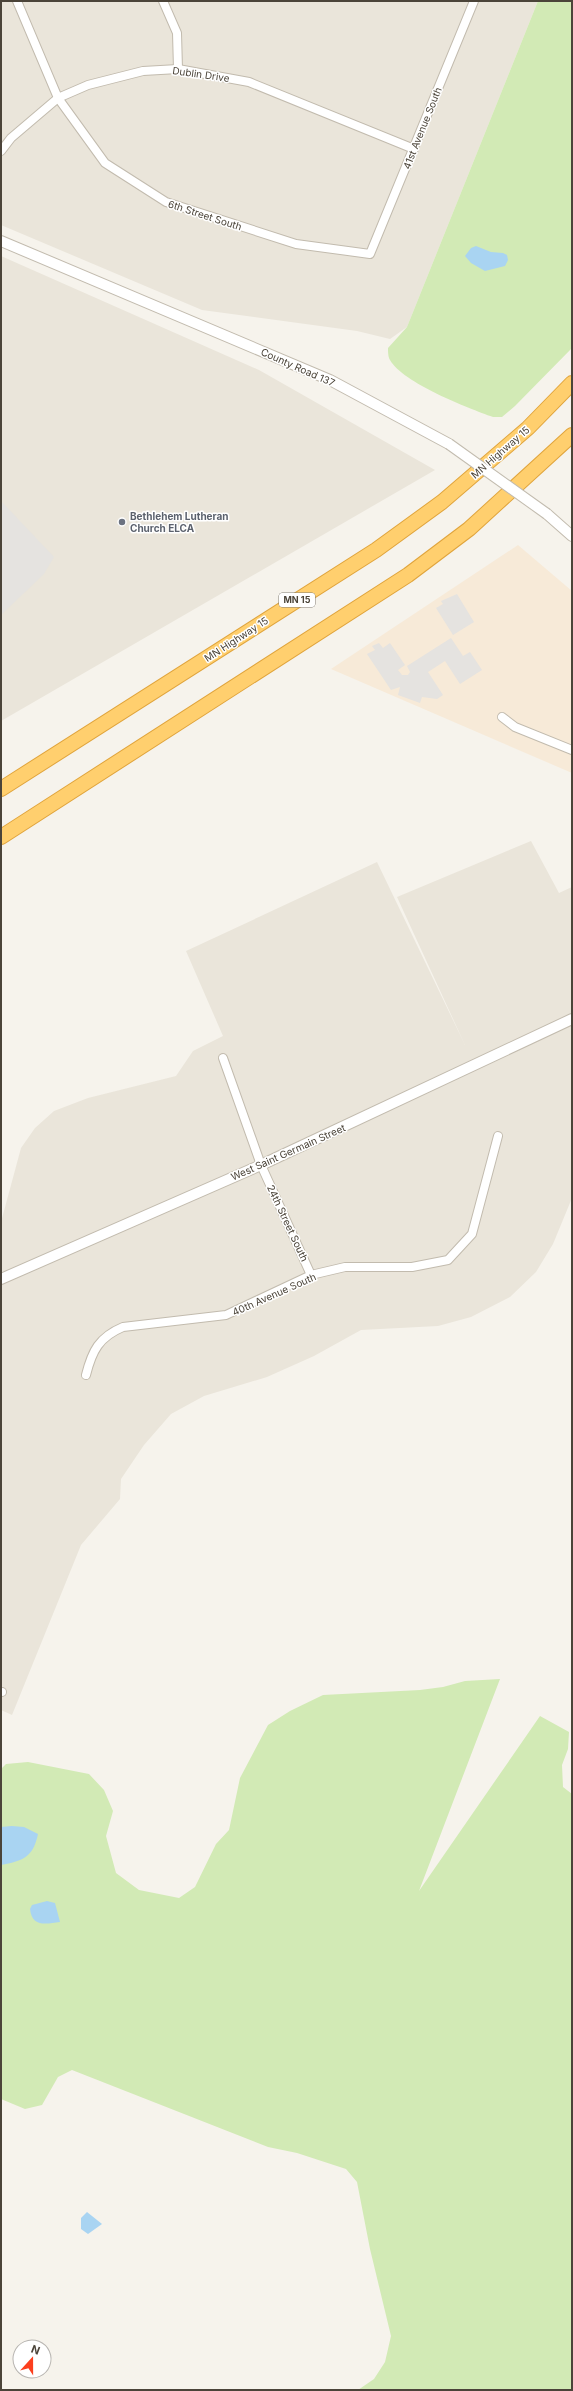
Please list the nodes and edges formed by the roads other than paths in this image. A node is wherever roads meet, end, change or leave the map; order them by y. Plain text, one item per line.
1 (18, 1) edge
2 (163, 1) edge
3 (474, 1) edge
4 (178, 69) junction
5 (58, 98) junction
6 (414, 149) junction
7 (1, 151) edge
8 (1, 241) edge
9 (370, 254) joint
10 (572, 383) edge
11 (572, 435) edge
12 (572, 536) edge
13 (502, 717) dead end
14 (572, 750) edge
15 (1, 789) edge
16 (1, 836) edge
17 (572, 1019) edge
18 (223, 1058) dead end
19 (498, 1136) dead end
20 (261, 1165) junction
21 (311, 1274) junction
22 (1, 1279) edge
23 (86, 1375) dead end

1 - 5 street, 6th Street South
2 - 4 street
3 - 6 street, 41st Avenue South
4 - 5 street, Dublin Drive
4 - 6 street, Dublin Drive
5 - 7 street, Dublin Drive
5 - 9 street, 6th Street South
6 - 9 street, 41st Avenue South
8 - 12 street, County Road 137, bridge
10 - 15 highway, MN Highway 15 / MN 15
11 - 16 highway
13 - 14 street
17 - 20 street, West Saint Germain Street
18 - 20 street, 24th Street South
19 - 21 street, 40th Avenue South
20 - 21 street, 24th Street South
20 - 22 street, West Saint Germain Street
21 - 23 street, 40th Avenue South

